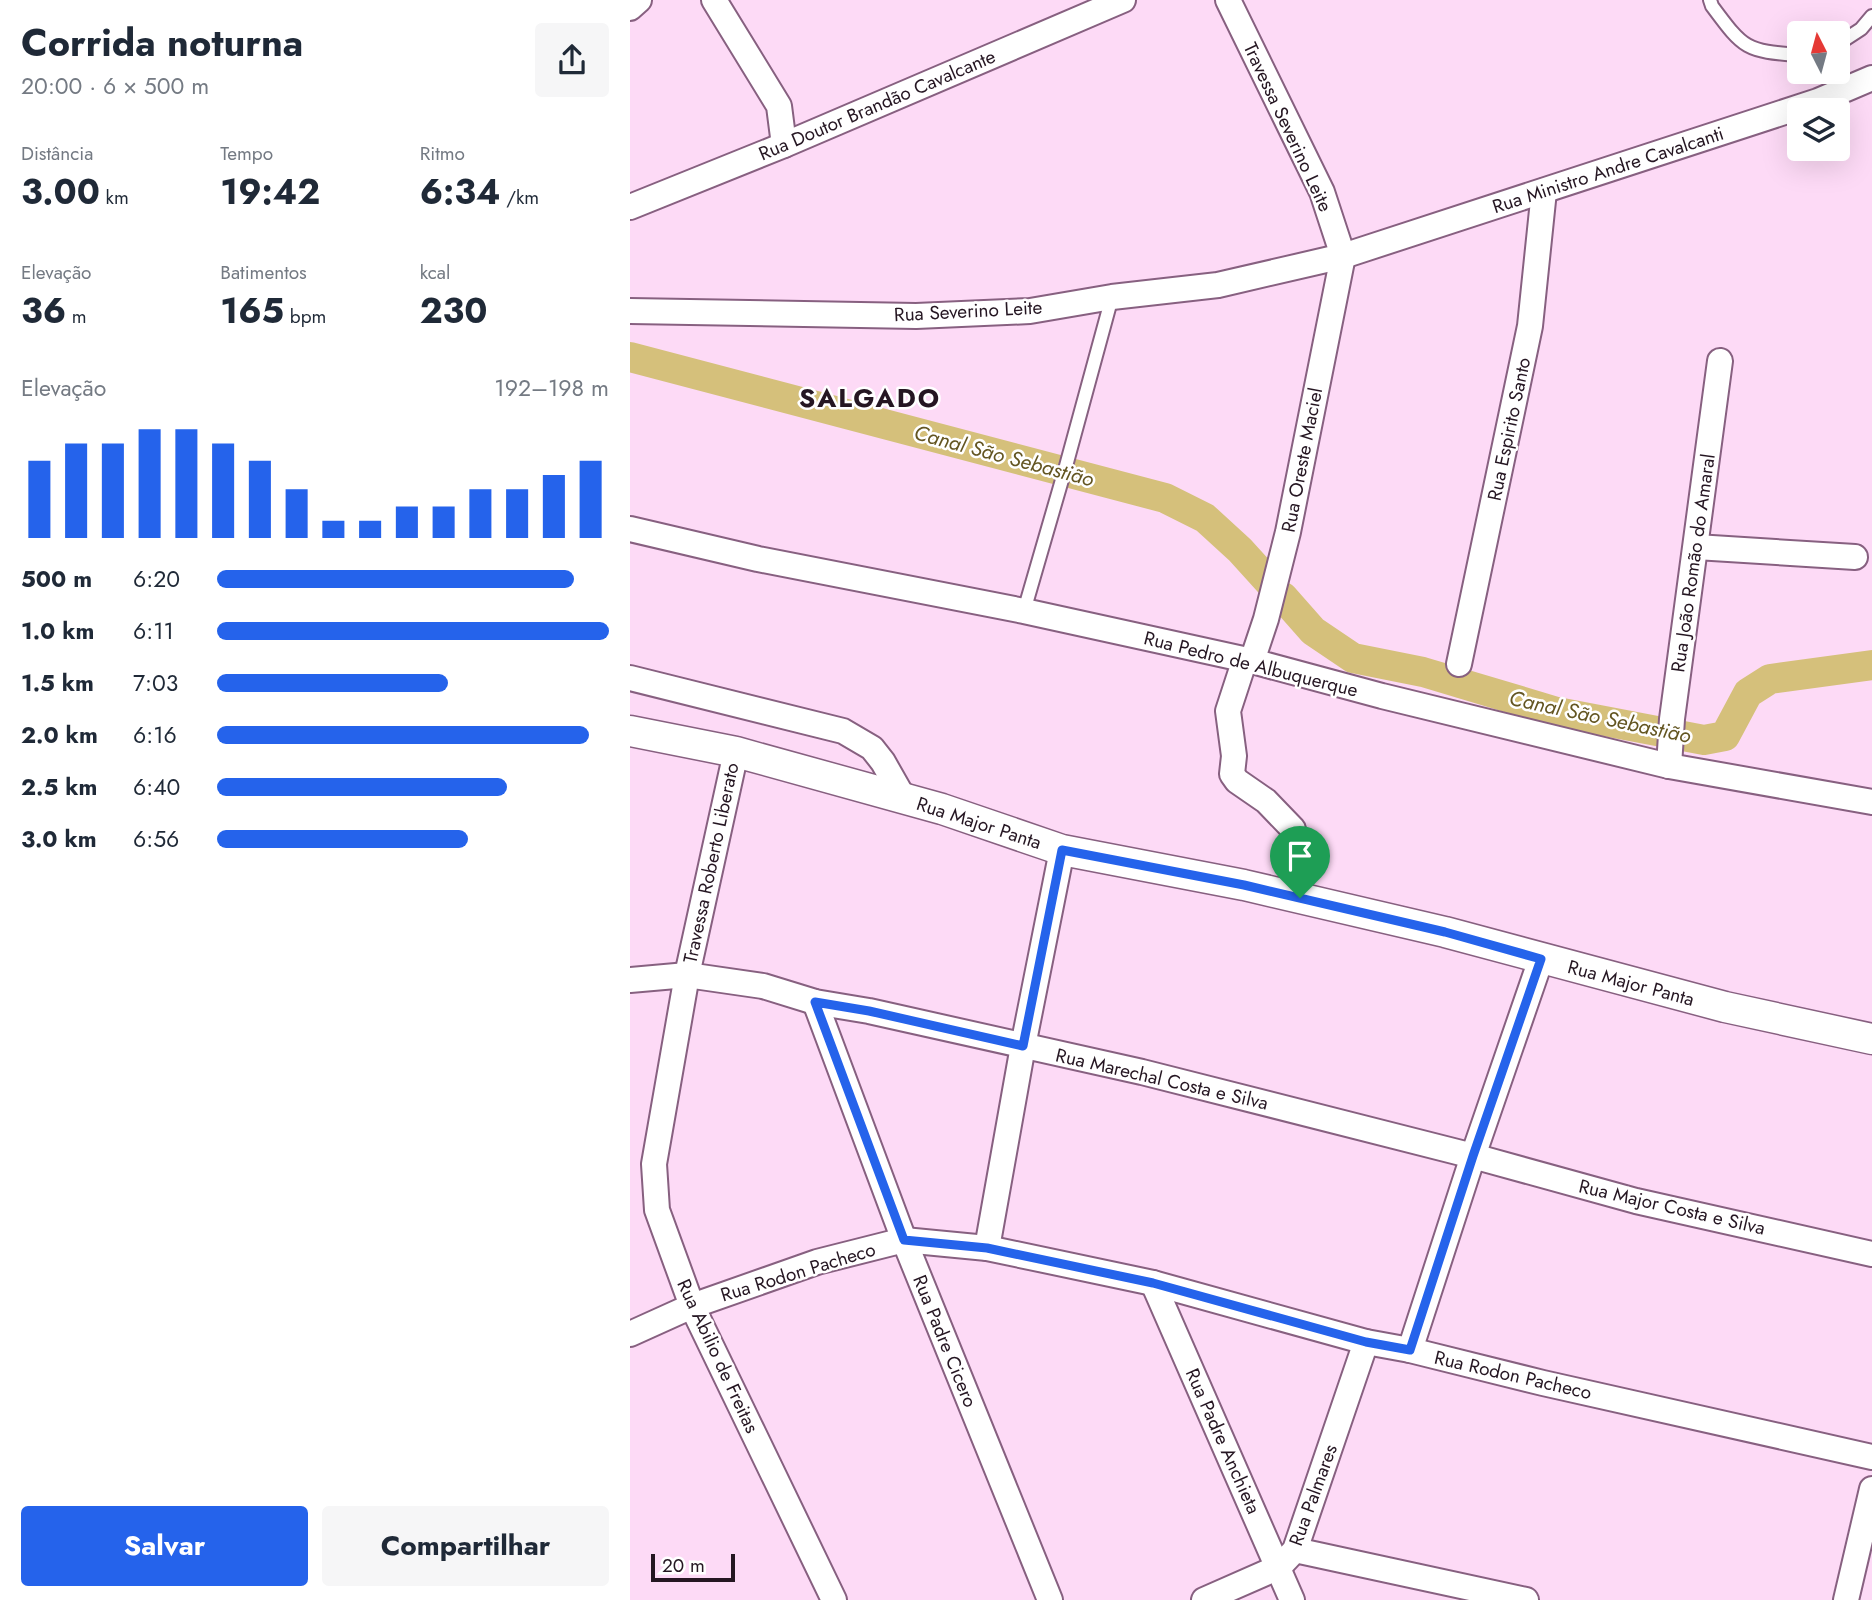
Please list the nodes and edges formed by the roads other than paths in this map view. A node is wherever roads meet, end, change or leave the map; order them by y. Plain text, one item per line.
1 (639, 0) edge
2 (715, 0) edge
3 (1123, 0) edge
4 (1228, 0) edge
5 (1710, 0) edge
6 (630, 8) edge
7 (1872, 16) edge
8 (1850, 36) edge
9 (1787, 54) edge
10 (1872, 78) edge
11 (784, 145) junction
12 (1544, 191) junction
13 (630, 207) edge
14 (1343, 256) junction
15 (1112, 297) junction
16 (630, 311) edge
17 (1720, 361) dead end
18 (630, 530) edge
19 (1696, 547) junction
20 (1855, 557) dead end
21 (1024, 611) junction
22 (1249, 660) junction
23 (1459, 664) dead end
24 (630, 678) edge
25 (630, 731) edge
26 (1671, 743) junction
27 (736, 752) junction
28 (904, 799) junction
29 (1872, 802) edge
30 (1062, 850) junction
31 (1300, 898) junction
32 (1541, 959) junction
33 (687, 975) junction
34 (630, 980) edge
35 (815, 1002) junction
36 (1872, 1039) edge
37 (1023, 1046) junction
38 (1473, 1156) junction
39 (904, 1240) junction
40 (987, 1248) junction
41 (1872, 1254) edge
42 (1153, 1283) junction
43 (692, 1306) junction
44 (630, 1334) edge
45 (1366, 1342) junction
46 (1410, 1350) junction
47 (1872, 1457) edge
48 (1872, 1489) edge
49 (1287, 1558) junction
50 (834, 1600) edge
51 (1050, 1600) edge
52 (1204, 1600) edge
53 (1292, 1600) edge
54 (1525, 1600) edge
55 (1846, 1600) edge

1 - 6 street
2 - 11 street
3 - 11 street, Rua Doutor Brandão Cavalcante
4 - 14 street, Travessa Severino Leite
5 - 9 lane
7 - 8 lane
10 - 12 street, Rua Ministro Andre Cavalcanti
11 - 13 street, Rua Doutor Brandão Cavalcante
12 - 14 street, Rua Ministro Andre Cavalcanti
12 - 23 street, Rua Espirito Santo
14 - 15 street, Rua Severino Leite
14 - 22 street, Rua Oreste Maciel
15 - 16 street, Rua Severino Leite
15 - 21 lane
17 - 19 street, Rua João Romão do Amaral
18 - 21 street, Rua Pedro de Albuquerque
19 - 20 street
19 - 26 street, Rua João Romão do Amaral
21 - 22 street, Rua Pedro de Albuquerque
22 - 26 street, Rua Pedro de Albuquerque
22 - 31 street, Rua Oreste Maciel
24 - 28 street, Rua Major Panta
25 - 27 street, Rua Major Panta
26 - 29 street, Rua Pedro de Albuquerque
27 - 28 street, Rua Major Panta
27 - 33 street, Travessa Roberto Liberato
28 - 30 street, Rua Major Panta
30 - 31 street, Rua Major Panta
30 - 37 street
31 - 32 street, Rua Major Panta
32 - 36 street, Rua Major Panta
32 - 38 street
33 - 34 street, Rua Marechal Costa e Silva
33 - 35 street, Rua Marechal Costa e Silva
33 - 43 street, Rua Abilio de Freitas
35 - 37 street, Rua Marechal Costa e Silva
35 - 39 street, Rua Padre Cicero
37 - 38 street, Rua Marechal Costa e Silva
37 - 40 street
38 - 41 street, Rua Major Costa e Silva
38 - 46 street
39 - 40 street, Rua Rodon Pacheco
39 - 43 street, Rua Rodon Pacheco
39 - 51 street, Rua Padre Cicero
40 - 42 street, Rua Rodon Pacheco
42 - 45 street, Rua Rodon Pacheco
42 - 49 street, Rua Padre Anchieta
43 - 44 street, Rua Rodon Pacheco
43 - 50 street, Rua Abilio de Freitas
45 - 46 street, Rua Rodon Pacheco
45 - 49 street, Rua Palmares
46 - 47 street, Rua Rodon Pacheco
48 - 55 street
49 - 52 street, Rua Palmares
49 - 53 street, Rua Padre Anchieta
49 - 54 street

